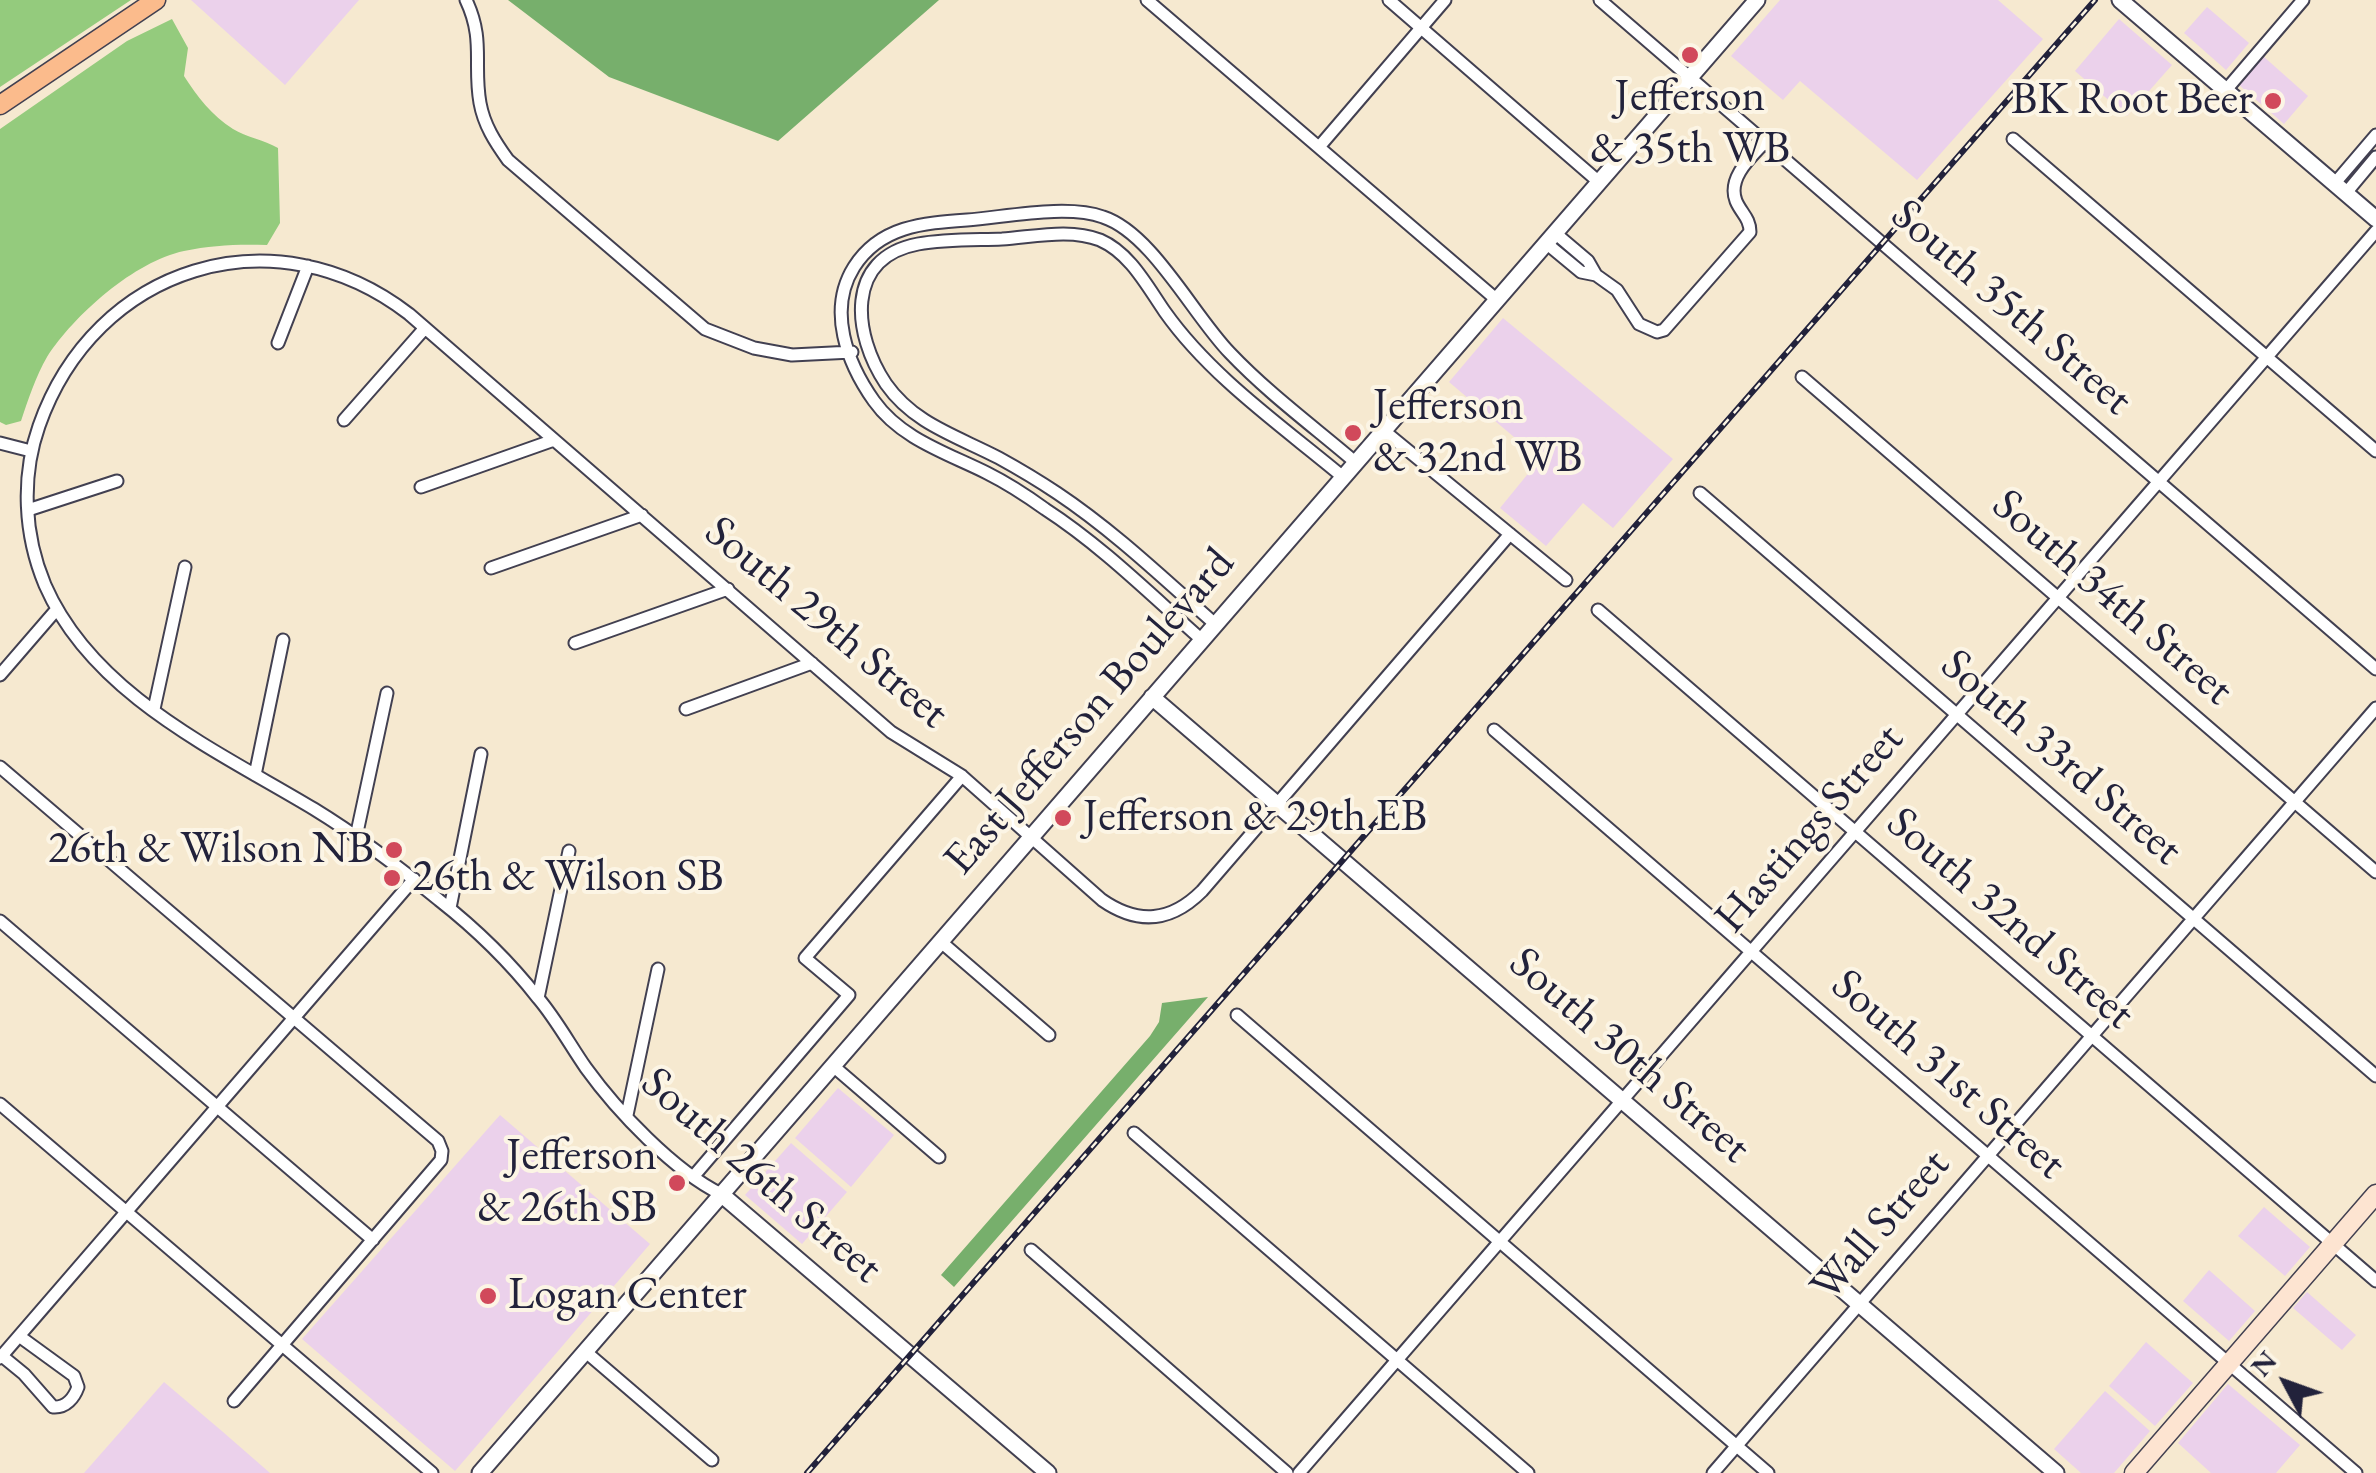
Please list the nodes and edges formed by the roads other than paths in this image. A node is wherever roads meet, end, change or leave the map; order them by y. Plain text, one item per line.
1 (156, 0) edge
2 (466, 0) edge
3 (1146, 0) edge
4 (1388, 0) edge
5 (1445, 0) edge
6 (1600, 0) edge
7 (1757, 0) edge
8 (2120, 0) edge
9 (2303, 0) edge
10 (1421, 28) junction
11 (1690, 77) junction
12 (2226, 90) junction
13 (0, 105) edge
14 (2376, 135) edge
15 (2013, 139) dead end
16 (1765, 142) junction
17 (1319, 147) junction
18 (2376, 157) edge
19 (1599, 182) junction
20 (2340, 188) junction
21 (2376, 219) edge
22 (2376, 231) edge
23 (1550, 238) junction
24 (308, 266) junction
25 (1496, 300) junction
26 (425, 328) junction
27 (278, 343) dead end
28 (868, 349) junction
29 (848, 352) junction
30 (2266, 356) junction
31 (1802, 377) dead end
32 (344, 420) dead end
33 (1383, 430) junction
34 (554, 440) junction
35 (0, 442) edge
36 (32, 451) junction
37 (2376, 451) edge
38 (1355, 462) junction
39 (1343, 477) junction
40 (117, 481) dead end
41 (2159, 481) junction
42 (421, 487) dead end
43 (1700, 493) dead end
44 (28, 510) junction
45 (642, 515) junction
46 (1510, 534) junction
47 (185, 567) dead end
48 (491, 568) dead end
49 (1566, 580) dead end
50 (728, 590) junction
51 (2058, 597) junction
52 (57, 609) junction
53 (1598, 610) dead end
54 (1216, 624) junction
55 (283, 640) dead end
56 (1202, 640) junction
57 (575, 643) dead end
58 (812, 663) junction
59 (2376, 669) edge
60 (0, 675) edge
61 (387, 693) dead end
62 (1152, 697) junction
63 (2376, 708) edge
64 (154, 709) junction
65 (686, 709) dead end
66 (1956, 714) junction
67 (1494, 730) dead end
68 (481, 754) dead end
69 (0, 766) edge
70 (255, 776) junction
71 (962, 776) junction
72 (2294, 802) junction
73 (1278, 803) junction
74 (1855, 831) junction
75 (1032, 835) junction
76 (356, 837) junction
77 (569, 851) dead end
78 (2376, 872) edge
79 (414, 880) junction
80 (450, 908) junction
81 (2193, 919) junction
82 (0, 921) edge
83 (940, 941) junction
84 (1751, 952) junction
85 (658, 969) dead end
86 (538, 998) junction
87 (1238, 1015) dead end
88 (294, 1018) junction
89 (1049, 1034) dead end
90 (2092, 1035) junction
91 (832, 1066) junction
92 (2376, 1076) edge
93 (1623, 1099) junction
94 (0, 1104) edge
95 (217, 1106) junction
96 (627, 1115) junction
97 (1134, 1133) dead end
98 (1988, 1155) junction
99 (939, 1156) dead end
100 (693, 1178) junction
101 (721, 1194) junction
102 (2376, 1194) edge
103 (126, 1212) junction
104 (373, 1240) junction
105 (1500, 1240) junction
106 (2333, 1244) junction
107 (1031, 1250) dead end
108 (2376, 1281) edge
109 (1860, 1304) junction
110 (19, 1336) junction
111 (282, 1345) junction
112 (586, 1352) junction
113 (1, 1357) edge
114 (1397, 1360) junction
115 (2229, 1364) junction
116 (234, 1401) dead end
117 (1737, 1446) junction
118 (712, 1460) dead end
119 (432, 1473) edge
120 (480, 1473) edge
121 (1048, 1473) edge
122 (1288, 1473) edge
123 (1299, 1473) edge
124 (1528, 1473) edge
125 (1713, 1473) edge
126 (1768, 1473) edge
127 (2056, 1473) edge
128 (2134, 1473) edge
129 (2356, 1473) edge

1 - 13 main road
2 - 29 street
3 - 17 street
4 - 10 street
5 - 10 street
6 - 11 street, South 35th Street
7 - 11 street, East Jefferson Boulevard
8 - 12 street
9 - 12 street
10 - 17 street
10 - 19 street
11 - 16 street, South 35th Street
11 - 19 street, East Jefferson Boulevard
12 - 20 street
14 - 20 street
15 - 30 street
16 - 23 street
16 - 41 street, South 35th Street
17 - 25 street
18 - 20 street
19 - 23 street, East Jefferson Boulevard
20 - 21 street
22 - 30 street, Hastings Street
23 - 25 street, East Jefferson Boulevard
24 - 26 street, South 29th Street
24 - 27 street
24 - 36 street, South 29th Street
25 - 33 street, East Jefferson Boulevard
26 - 32 street
26 - 34 street, South 29th Street
28 - 29 street
28 - 39 street
28 - 54 street
29 - 38 street
29 - 56 street
30 - 37 street
30 - 41 street, Hastings Street
31 - 51 street, South 34th Street
33 - 38 street, East Jefferson Boulevard
33 - 46 street
34 - 42 street
34 - 45 street, South 29th Street
35 - 36 street
36 - 44 street, South 26th Street
38 - 39 street, East Jefferson Boulevard
39 - 54 street, East Jefferson Boulevard
40 - 44 street
41 - 51 street, Hastings Street
41 - 59 street, South 35th Street
43 - 66 street, South 33rd Street
44 - 52 street, South 26th Street
45 - 48 street
45 - 50 street, South 29th Street
46 - 49 street
46 - 73 street
47 - 64 street
50 - 57 street
50 - 58 street, South 29th Street
51 - 66 street, Hastings Street
51 - 72 street, South 34th Street
52 - 60 street
52 - 64 street, South 26th Street
53 - 74 street, South 32nd Street
54 - 56 street, East Jefferson Boulevard
55 - 70 street
56 - 62 street, East Jefferson Boulevard
58 - 65 street
58 - 71 street, South 29th Street
61 - 76 street
62 - 73 street, South 30th Street
62 - 75 street, East Jefferson Boulevard
63 - 72 street, Wall Street
64 - 70 street, South 26th Street
66 - 74 street, Hastings Street
66 - 81 street, South 33rd Street
67 - 84 street, South 31st Street
68 - 80 street
69 - 88 street
70 - 76 street, South 26th Street
71 - 75 street, South 29th Street
71 - 100 street
72 - 78 street, South 34th Street
72 - 81 street, Wall Street
73 - 75 street, South 29th Street
73 - 93 street, South 30th Street
74 - 84 street, Hastings Street
74 - 90 street, South 32nd Street
75 - 83 street, East Jefferson Boulevard
76 - 79 street, South 26th Street
77 - 86 street
79 - 80 street, South 26th Street
79 - 88 street
80 - 86 street, South 26th Street
81 - 90 street, Wall Street
81 - 92 street, South 33rd Street
82 - 95 street
83 - 89 street
83 - 91 street, East Jefferson Boulevard
84 - 93 street, Hastings Street
84 - 98 street, South 31st Street
85 - 96 street
86 - 96 street, South 26th Street
87 - 105 street
88 - 95 street
88 - 104 street
90 - 98 street, Wall Street
90 - 106 street, South 32nd Street
91 - 99 street
91 - 101 street, East Jefferson Boulevard
93 - 105 street, Hastings Street
93 - 109 street, South 30th Street
94 - 103 street
95 - 103 street
95 - 104 street
96 - 100 street, South 26th Street
97 - 114 street
98 - 109 street, Wall Street
98 - 115 street, South 31st Street
100 - 101 street, South 26th Street
101 - 112 street, East Jefferson Boulevard
101 - 121 street, South 26th Street
102 - 106 main road
103 - 110 street
103 - 111 street
104 - 111 street
105 - 114 street, Hastings Street
105 - 117 street
106 - 108 street, South 32nd Street
106 - 115 main road
107 - 122 street
109 - 117 street, Wall Street
109 - 127 street, South 30th Street
110 - 113 street
110 - 113 street
111 - 116 street
111 - 119 street
112 - 118 street
112 - 120 street, East Jefferson Boulevard
114 - 123 street, Hastings Street
114 - 124 street
115 - 128 main road
115 - 129 street, South 31st Street
117 - 125 street, Wall Street
117 - 126 street

